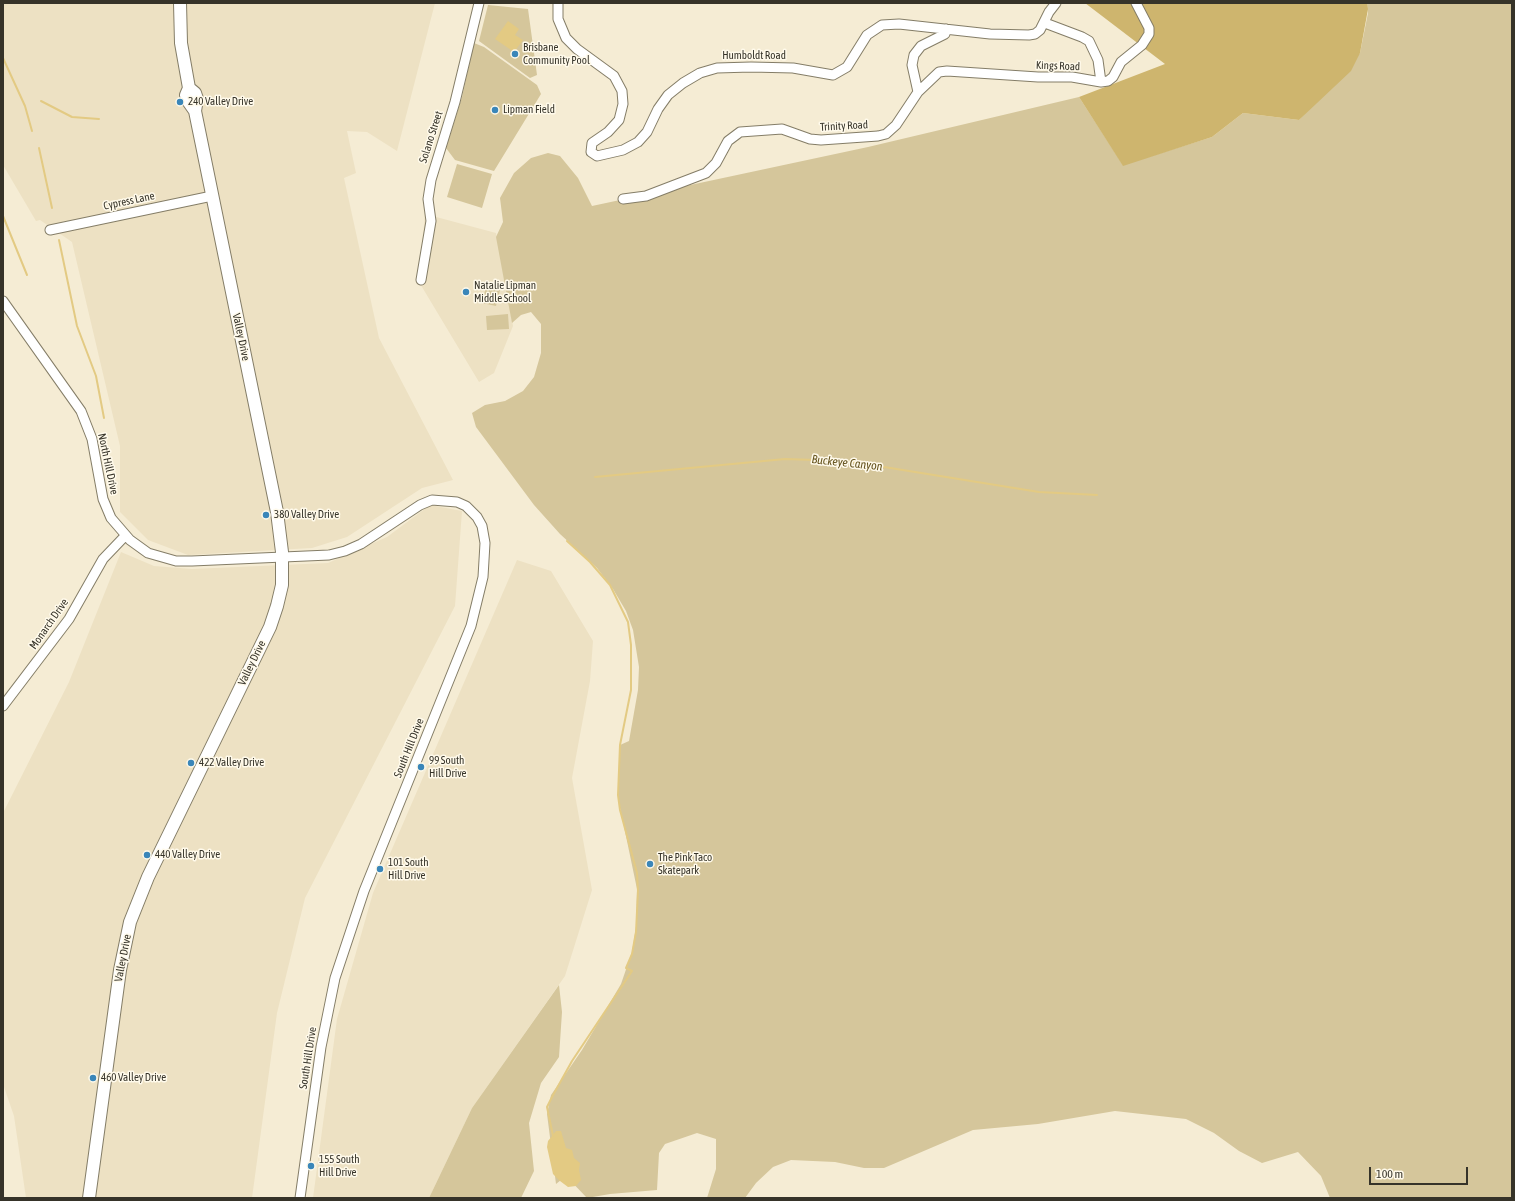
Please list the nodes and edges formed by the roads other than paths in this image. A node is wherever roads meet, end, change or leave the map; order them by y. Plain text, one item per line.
1 (180, 3) edge
2 (479, 3) edge
3 (558, 3) edge
4 (1056, 3) edge
5 (1136, 3) edge
6 (1045, 23) junction
7 (946, 29) junction
8 (1101, 82) junction
9 (918, 92) junction
10 (212, 196) junction
11 (623, 199) dead end
12 (50, 230) dead end
13 (421, 280) dead end
14 (3, 300) edge
15 (125, 536) junction
16 (282, 558) junction
17 (3, 706) edge
18 (89, 1198) edge
19 (300, 1198) edge

1 - 10 main road, Valley Drive
2 - 13 street, Solano Street
3 - 7 street, Humboldt Road
4 - 6 street, Humboldt Road
5 - 8 street
6 - 7 street, Humboldt Road
6 - 8 street
7 - 9 street
8 - 9 street, Kings Road
9 - 11 street, Trinity Road
10 - 12 street, Cypress Lane
10 - 16 main road, Valley Drive
14 - 15 street, North Hill Drive
15 - 16 street, North Hill Drive
15 - 17 street, Monarch Drive
16 - 18 main road, Valley Drive
16 - 19 street, South Hill Drive

